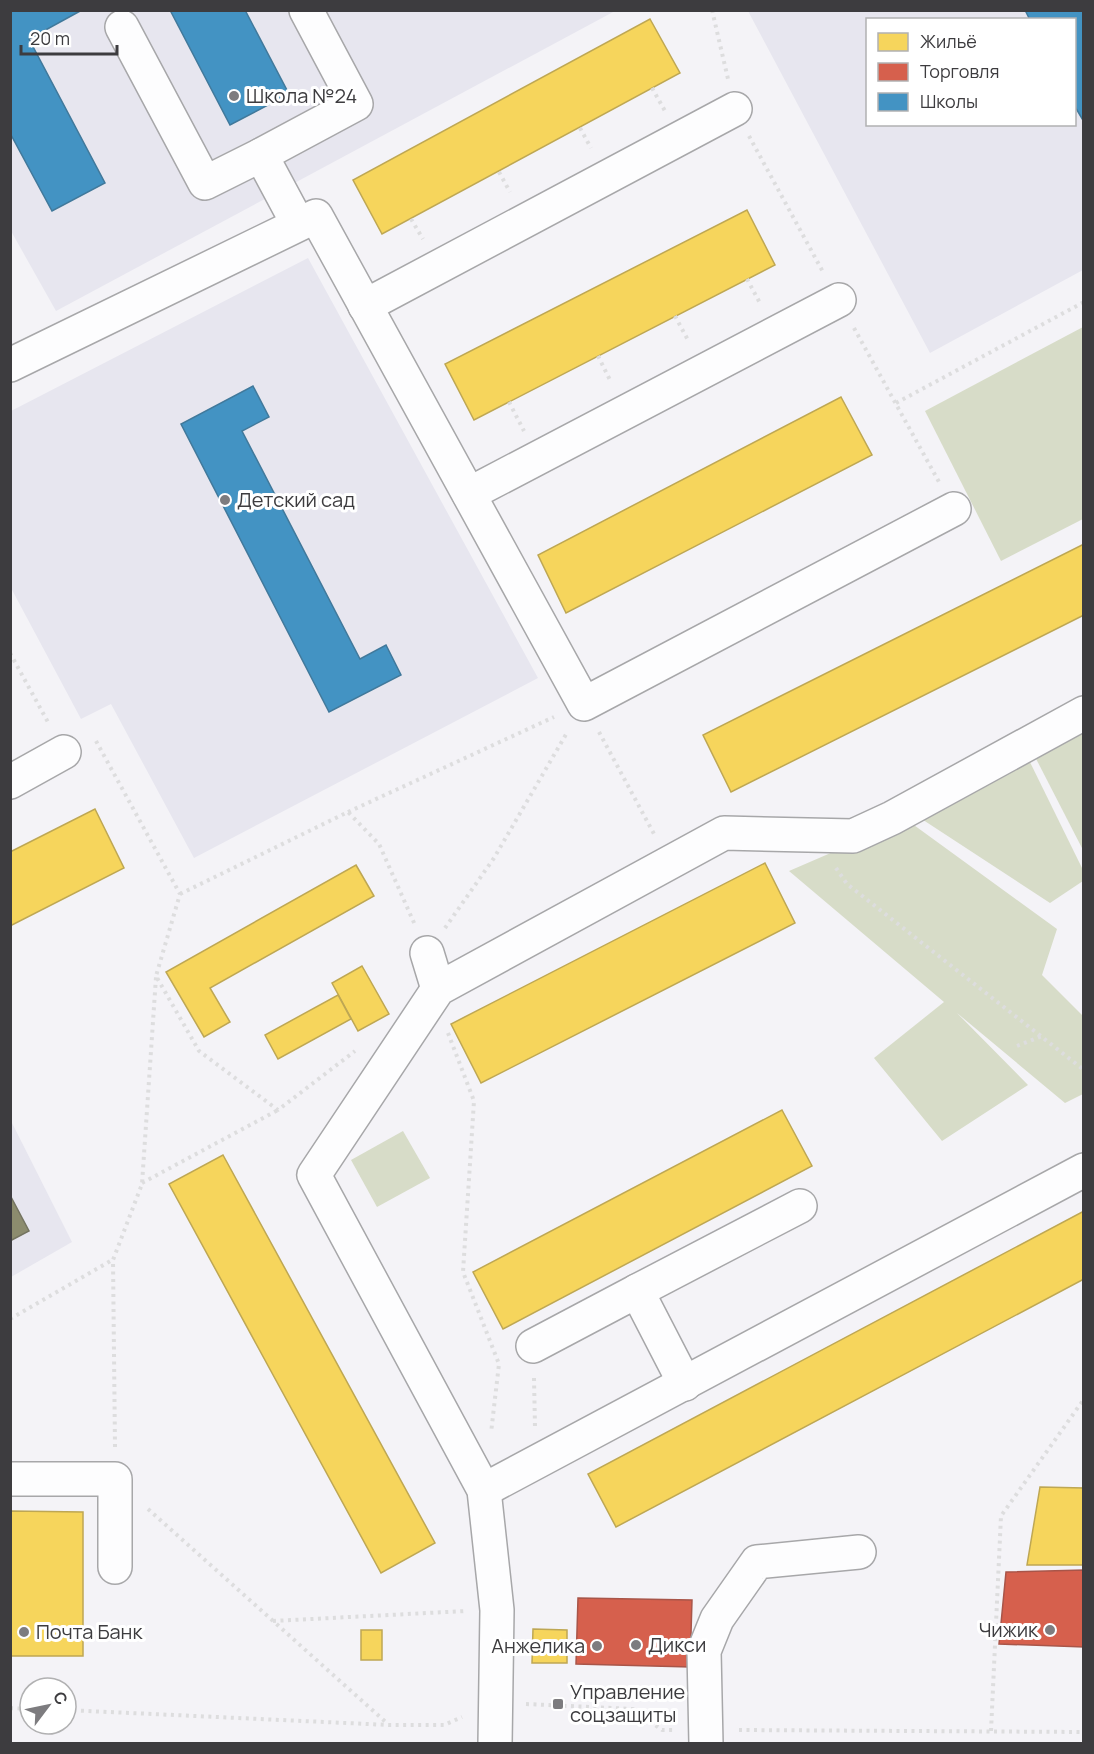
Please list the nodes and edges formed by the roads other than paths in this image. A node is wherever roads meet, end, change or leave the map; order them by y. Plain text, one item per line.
1 (306, 10) edge
2 (122, 27) dead end
3 (735, 109) road end
4 (261, 155) junction
5 (298, 224) junction
6 (839, 300) road end
7 (365, 306) junction
8 (10, 365) edge
9 (469, 494) junction
10 (954, 509) road end
11 (1083, 713) edge
12 (64, 752) road end
13 (10, 782) edge
14 (427, 954) road end
15 (438, 989) junction
16 (1083, 1170) edge
17 (800, 1206) dead end
18 (637, 1291) junction
19 (533, 1346) road end
20 (685, 1384) junction
21 (10, 1479) edge
22 (484, 1490) junction
23 (859, 1552) dead end
24 (115, 1567) dead end
25 (706, 1737) edge
26 (495, 1743) edge

1 - 4 lane
2 - 4 lane
3 - 7 lane
4 - 5 lane
5 - 7 lane
5 - 8 lane
6 - 9 lane
7 - 9 lane
9 - 10 lane
11 - 15 lane
12 - 13 lane
14 - 15 lane
15 - 22 lane
16 - 20 lane
17 - 18 lane
18 - 19 lane
18 - 20 lane
20 - 22 lane
21 - 24 lane
22 - 26 lane
23 - 25 lane

